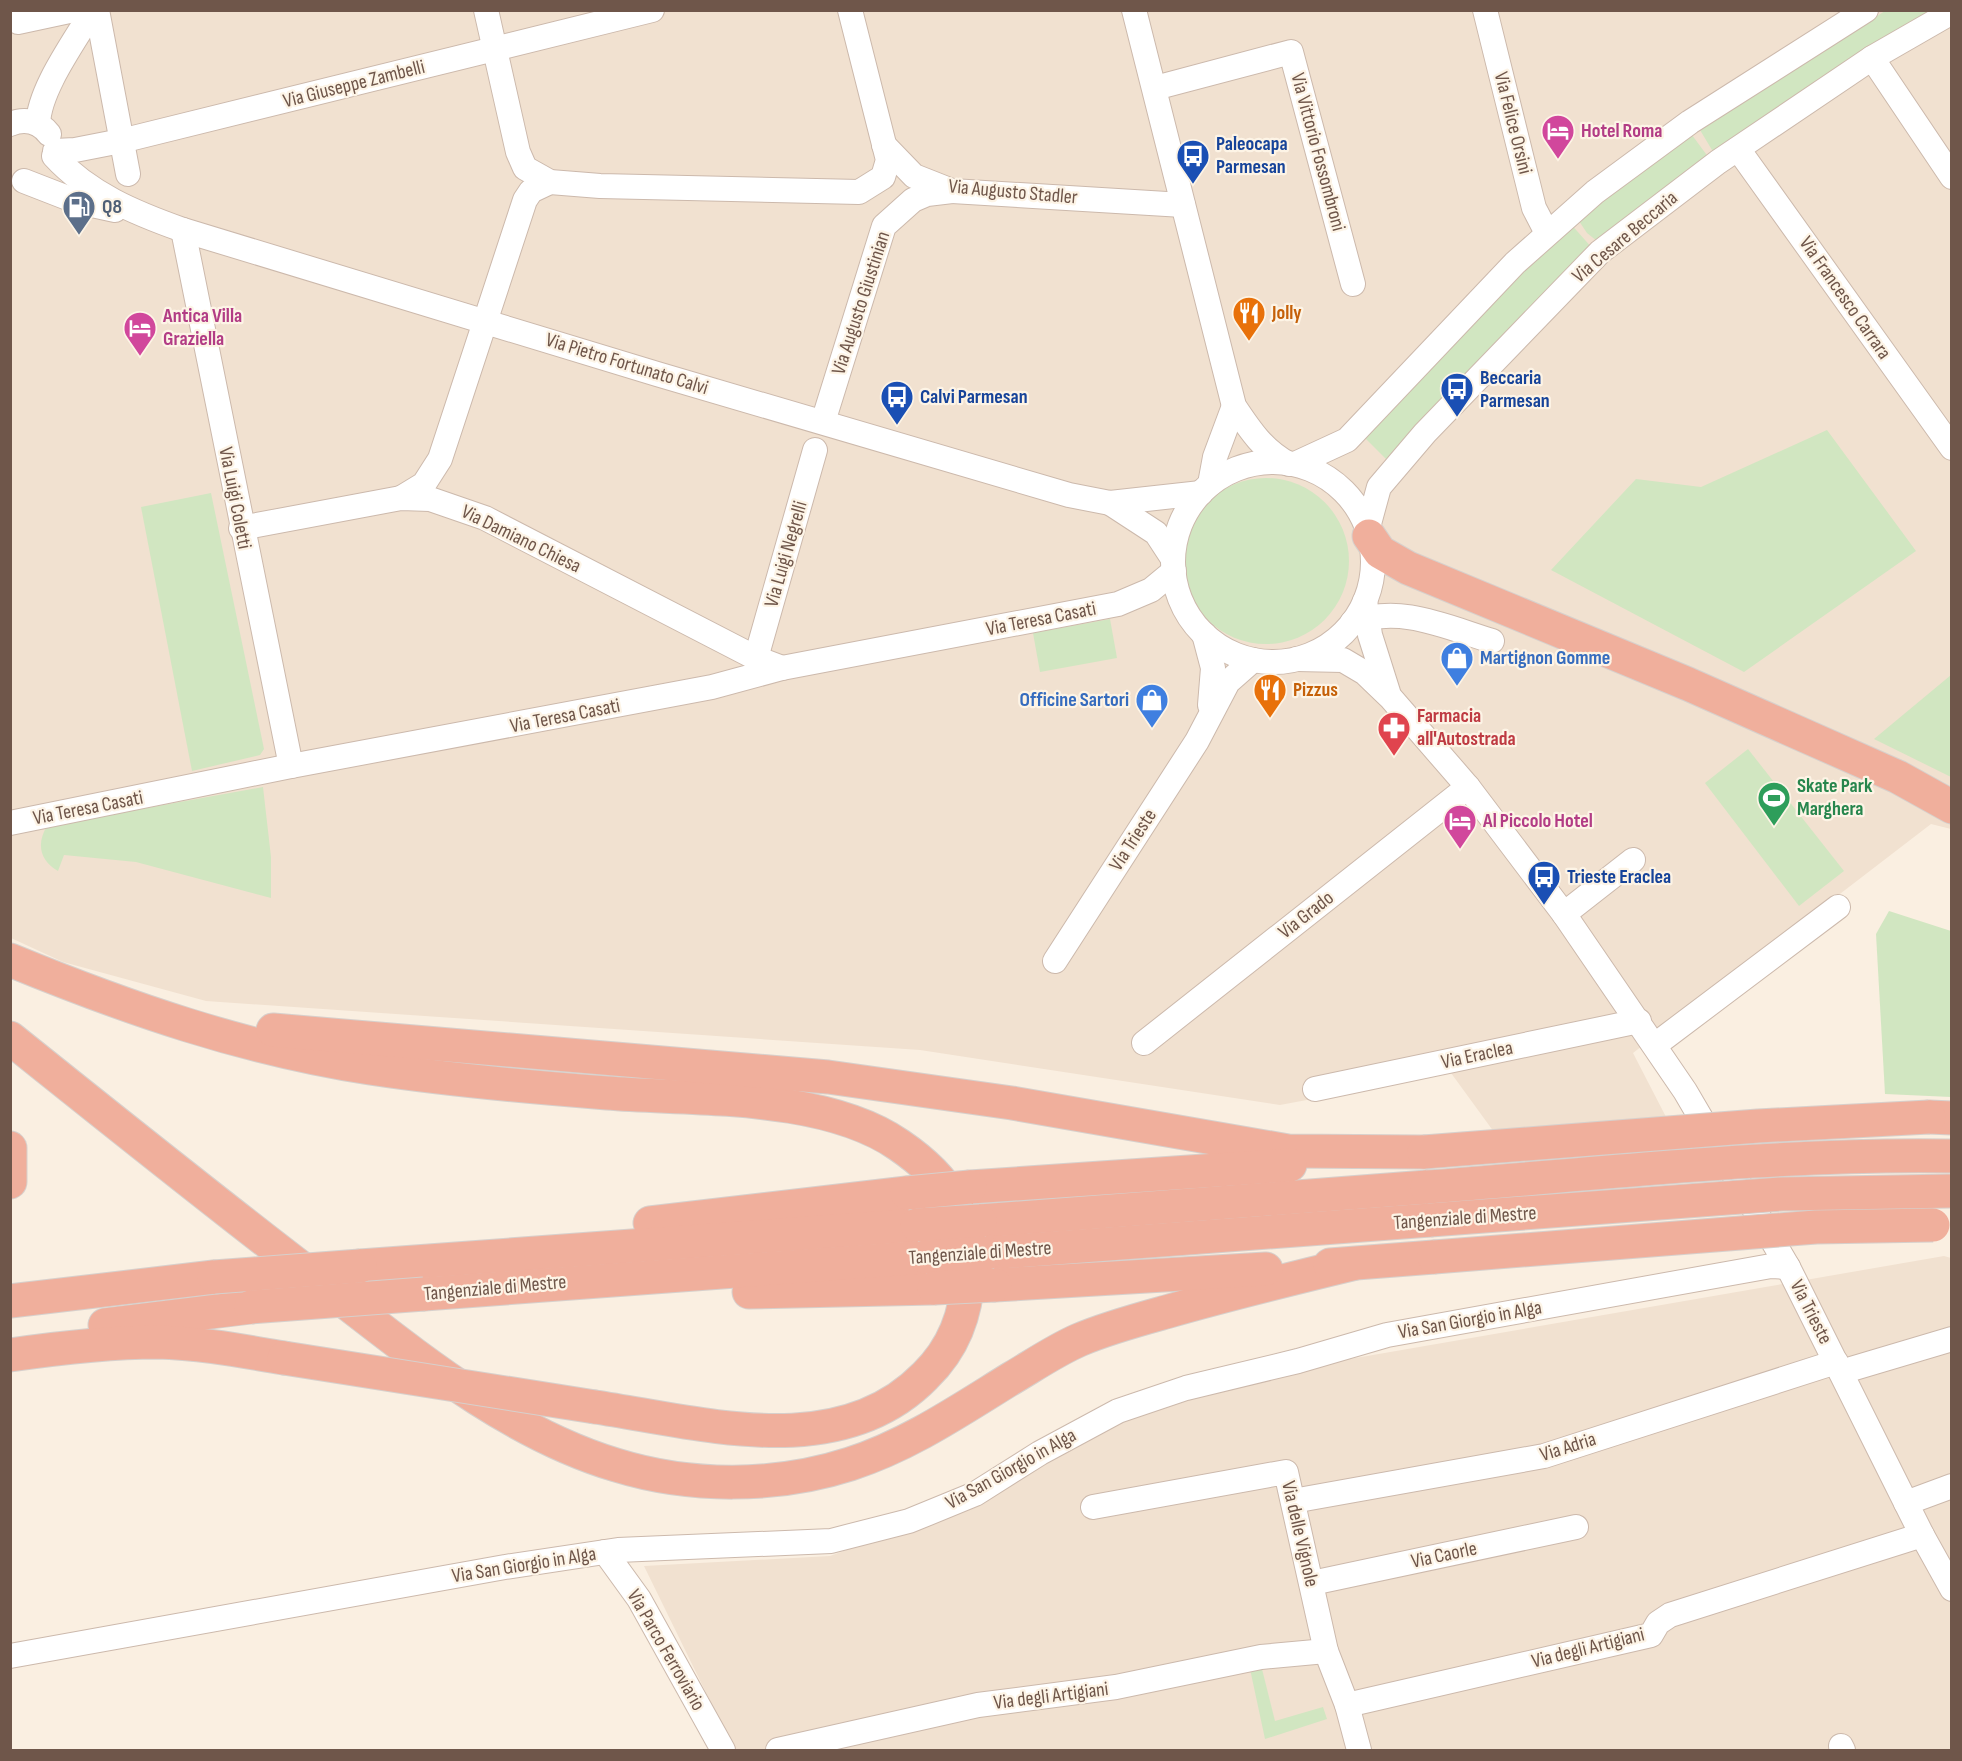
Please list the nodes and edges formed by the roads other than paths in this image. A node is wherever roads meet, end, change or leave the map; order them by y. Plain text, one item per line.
1 (74, 10) edge
2 (95, 10) edge
3 (486, 10) edge
4 (652, 10) edge
5 (850, 10) edge
6 (1134, 10) edge
7 (1485, 10) edge
8 (1866, 10) edge
9 (1952, 12) edge
10 (18, 22) dead end
11 (495, 49) junction
12 (1872, 58) junction
13 (1155, 88) junction
14 (21, 118) edge
15 (121, 141) junction
16 (884, 145) junction
17 (1738, 149) junction
18 (55, 154) junction
19 (128, 174) dead end
20 (1952, 177) edge
21 (17, 179) edge
22 (550, 183) junction
23 (952, 190) junction
24 (859, 192) junction
25 (1183, 206) junction
26 (146, 217) junction
27 (884, 226) junction
28 (183, 230) junction
29 (1547, 233) junction
30 (1353, 284) dead end
31 (487, 322) junction
32 (1234, 406) junction
33 (823, 422) junction
34 (1951, 446) edge
35 (816, 450) dead end
36 (1292, 464) junction
37 (1206, 488) junction
38 (401, 498) junction
39 (1110, 504) junction
40 (241, 528) junction
41 (1368, 533) junction
42 (1173, 565) junction
43 (1118, 604) junction
44 (1183, 605) junction
45 (1361, 613) junction
46 (1204, 634) junction
47 (1492, 641) dead end
48 (756, 658) junction
49 (1297, 659) junction
50 (1253, 660) junction
51 (782, 668) junction
52 (1390, 697) junction
53 (1208, 717) junction
54 (291, 766) junction
55 (1468, 787) junction
56 (1952, 807) edge
57 (10, 823) edge
58 (1633, 860) dead end
59 (1838, 907) dead end
60 (1564, 914) junction
61 (10, 960) edge
62 (1055, 962) dead end
63 (129, 1005) junction
64 (1639, 1021) junction
65 (10, 1038) edge
66 (1144, 1042) dead end
67 (1654, 1045) junction
68 (1315, 1089) dead end
69 (1940, 1117) edge
70 (11, 1149) edge
71 (1424, 1152) junction
72 (1952, 1156) edge
73 (10, 1182) edge
74 (1952, 1191) edge
75 (1942, 1226) edge
76 (374, 1262) junction
77 (1352, 1264) junction
78 (1788, 1267) junction
79 (467, 1290) junction
80 (10, 1300) edge
81 (344, 1300) junction
82 (10, 1336) edge
83 (1952, 1339) edge
84 (10, 1355) edge
85 (1839, 1367) junction
86 (1952, 1486) edge
87 (1293, 1501) junction
88 (1906, 1503) junction
89 (1092, 1507) dead end
90 (1576, 1527) dead end
91 (1922, 1535) junction
92 (605, 1552) junction
93 (1312, 1583) junction
94 (1952, 1589) edge
95 (1326, 1651) junction
96 (10, 1656) edge
97 (1347, 1705) junction
98 (723, 1750) edge
99 (778, 1750) edge
100 (1359, 1750) edge

1 - 10 street
2 - 14 street
2 - 15 street
3 - 11 street
4 - 11 street, Via Giuseppe Zambelli
5 - 16 street
6 - 13 street
7 - 29 street, Via Felice Orsini
8 - 29 street
9 - 12 street, Via Cesare Beccaria
11 - 15 street, Via Giuseppe Zambelli
11 - 22 street
12 - 17 street, Via Cesare Beccaria
12 - 20 street
13 - 25 street
13 - 30 street, Via Vittorio Fossombroni
14 - 18 street, Via Pietro Fortunato Calvi
15 - 18 street, Via Giuseppe Zambelli
15 - 19 street
16 - 23 street, Via Augusto Stadler
16 - 24 street
17 - 34 street, Via Francesco Carrara
17 - 41 street, Via Cesare Beccaria
18 - 21 street
18 - 26 street, Via Pietro Fortunato Calvi
21 - 26 street, Via Pietro Fortunato Calvi
22 - 24 street
22 - 31 street
23 - 25 street, Via Augusto Stadler
23 - 27 street, Via Augusto Giustinian
24 - 27 street
25 - 32 street
26 - 28 street, Via Pietro Fortunato Calvi
27 - 33 street, Via Augusto Giustinian
28 - 31 street, Via Pietro Fortunato Calvi
28 - 40 street, Via Luigi Coletti
29 - 36 street
31 - 33 street, Via Pietro Fortunato Calvi
31 - 38 street
32 - 36 street
32 - 37 street
33 - 39 street, Via Pietro Fortunato Calvi
35 - 48 street, Via Luigi Negrelli
36 - 37 street
36 - 41 street
37 - 39 street, Via Pietro Fortunato Calvi
37 - 42 street
38 - 40 street, Via Damiano Chiesa
38 - 48 street, Via Damiano Chiesa
39 - 42 street, Via Pietro Fortunato Calvi
40 - 54 street, Via Luigi Coletti
41 - 45 street
41 - 56 highway
42 - 43 street
42 - 44 street
43 - 44 street
43 - 51 street, Via Teresa Casati
44 - 46 street
45 - 47 street
45 - 49 street
45 - 52 street, Via Trieste
46 - 50 street
46 - 53 street, Via Trieste
48 - 51 street, Via Damiano Chiesa
49 - 50 street
49 - 52 street, Via Trieste
50 - 53 street, Via Trieste
51 - 54 street, Via Teresa Casati
52 - 55 street, Via Trieste
53 - 62 street, Via Trieste
54 - 57 street, Via Teresa Casati
55 - 60 street, Via Trieste
55 - 66 street, Via Grado
58 - 60 street
59 - 67 street
60 - 64 street, Via Trieste
61 - 63 highway
63 - 71 highway
63 - 84 highway, bridge
64 - 67 street, Via Trieste
64 - 68 street, Via Eraclea
65 - 81 highway
67 - 78 street, Via Trieste
69 - 71 highway, bridge
70 - 73 highway
71 - 76 highway, bridge
72 - 76 highway, Tangenziale di Mestre, bridge
74 - 79 highway, Tangenziale di Mestre, bridge
75 - 77 highway, bridge
76 - 80 highway, Tangenziale di Mestre, bridge
77 - 79 highway, bridge
77 - 81 highway
78 - 85 street, Via Trieste
78 - 92 street, Via San Giorgio in Alga
79 - 81 highway, Tangenziale di Mestre, bridge
81 - 82 highway, Tangenziale di Mestre, bridge
83 - 85 street, Via Adria
85 - 87 street, Via Adria
85 - 88 street, Via Trieste
86 - 88 street
87 - 89 street, Via delle Vignole
87 - 93 street, Via delle Vignole
88 - 91 street, Via Trieste
90 - 93 street, Via Caorle
91 - 94 street, Via Trieste
91 - 97 street, Via degli Artigiani
92 - 96 street, Via San Giorgio in Alga
92 - 98 street, Via Parco Ferroviario
93 - 95 street, Via delle Vignole
95 - 97 street, Via delle Vignole
95 - 99 street, Via degli Artigiani
97 - 100 street, Via delle Vignole

